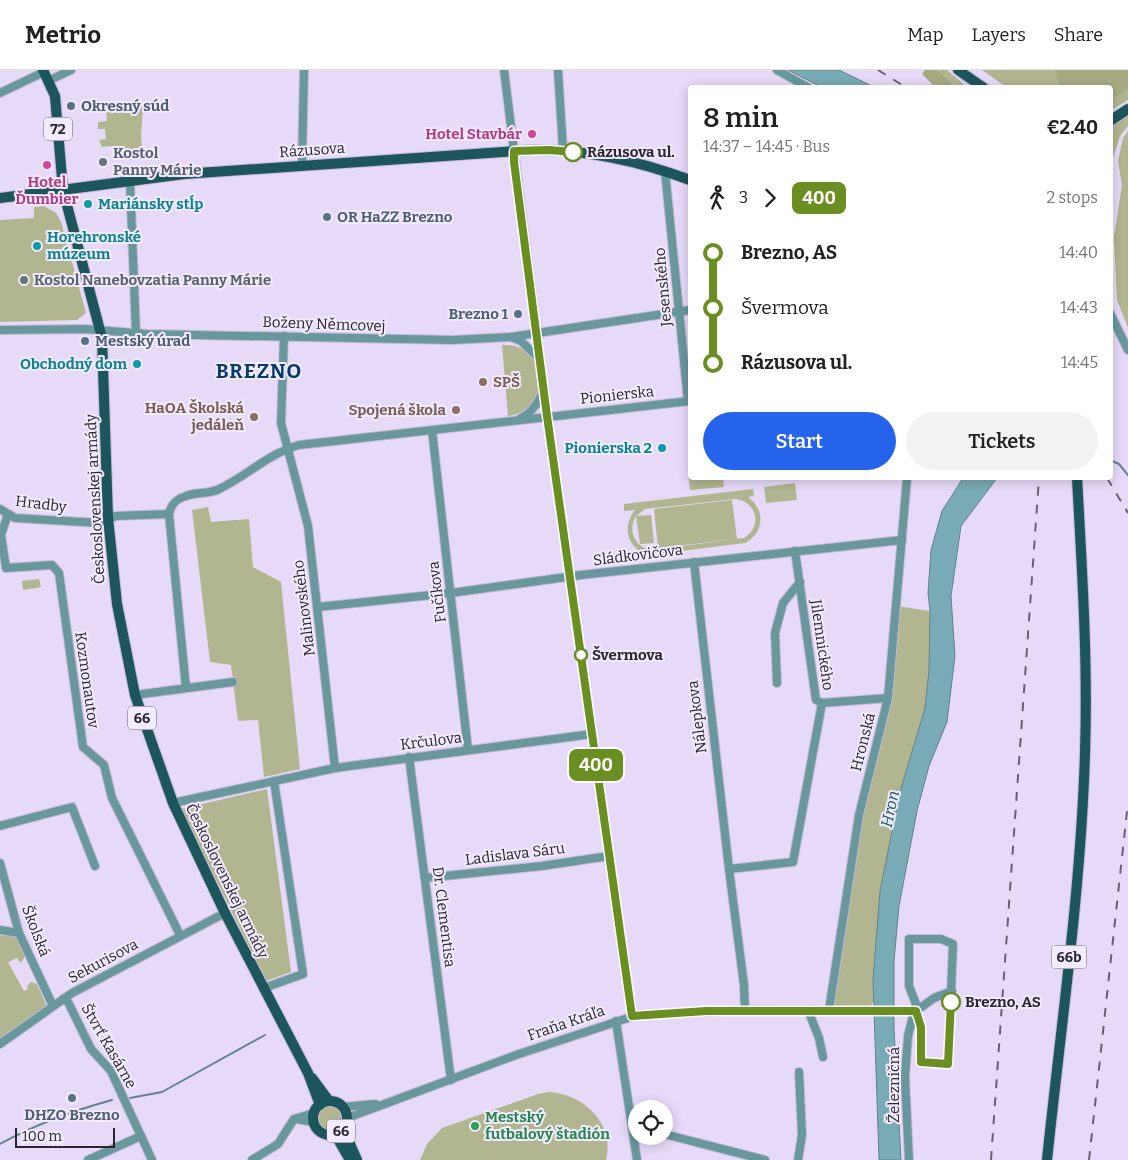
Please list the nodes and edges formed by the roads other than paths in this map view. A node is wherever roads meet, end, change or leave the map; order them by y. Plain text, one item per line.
1 (70, 70) edge
2 (304, 70) edge
3 (504, 70) edge
4 (558, 70) edge
5 (777, 70) edge
6 (958, 70) edge
7 (45, 75) edge
8 (804, 85) edge
9 (980, 85) edge
10 (0, 93) edge
11 (1128, 109) edge
12 (1113, 119) edge
13 (564, 150) junction
14 (514, 151) junction
15 (302, 166) junction
16 (665, 171) junction
17 (688, 179) edge
18 (130, 181) junction
19 (63, 190) junction
20 (0, 198) edge
21 (688, 310) edge
22 (679, 312) junction
23 (1113, 319) edge
24 (0, 330) edge
25 (101, 330) junction
26 (538, 332) junction
27 (136, 333) junction
28 (284, 336) junction
29 (511, 337) junction
30 (1128, 350) edge
31 (541, 361) junction
32 (544, 389) junction
33 (688, 392) edge
34 (688, 401) edge
35 (547, 416) junction
36 (514, 421) junction
37 (432, 430) junction
38 (287, 448) junction
39 (907, 480) edge
40 (1077, 480) edge
41 (0, 509) edge
42 (8, 514) junction
43 (169, 514) junction
44 (108, 518) junction
45 (902, 540) junction
46 (795, 551) junction
47 (694, 562) junction
48 (570, 577) junction
49 (800, 582) junction
50 (451, 593) junction
51 (318, 607) junction
52 (233, 682) dead end
53 (777, 683) dead end
54 (186, 688) junction
55 (135, 695) junction
56 (888, 698) junction
57 (822, 703) junction
58 (592, 734) junction
59 (468, 750) junction
60 (409, 757) junction
61 (335, 768) junction
62 (274, 781) junction
63 (173, 803) junction
64 (0, 826) edge
65 (608, 856) junction
66 (0, 863) edge
67 (95, 866) dead end
68 (729, 869) junction
69 (425, 878) junction
70 (225, 913) junction
71 (0, 930) edge
72 (19, 933) junction
73 (180, 935) junction
74 (264, 988) junction
75 (952, 991) junction
76 (63, 999) junction
77 (53, 1006) junction
78 (745, 1010) junction
79 (808, 1010) junction
80 (829, 1010) junction
81 (916, 1011) junction
82 (632, 1016) junction
83 (616, 1021) junction
84 (0, 1044) edge
85 (823, 1057) dead end
86 (799, 1072) dead end
87 (451, 1080) junction
88 (630, 1100) edge
89 (384, 1104) junction
90 (343, 1107) junction
91 (319, 1110) junction
92 (347, 1118) junction
93 (339, 1131) junction
94 (141, 1136) junction
95 (673, 1136) edge
96 (636, 1145) edge
97 (88, 1160) edge
98 (152, 1160) edge
99 (252, 1160) edge
100 (350, 1160) edge
101 (356, 1160) edge
102 (637, 1160) edge
103 (765, 1160) edge
104 (798, 1160) edge
105 (909, 1160) edge
106 (1047, 1160) edge

1 - 7 street
2 - 15 street
3 - 14 street
4 - 13 street
5 - 8 street
6 - 9 main road
7 - 10 street
7 - 19 main road, 72
11 - 12 main road
13 - 14 main road, Rázusova
13 - 16 main road, Rázusova
14 - 15 main road, Rázusova
14 - 26 street
15 - 18 main road, Rázusova
16 - 17 main road, Rázusova
16 - 22 street, Jesenského
18 - 19 main road, Rázusova
18 - 27 street
19 - 20 main road, Rázusova
19 - 25 main road, 66
21 - 22 street, Boženy Němcovej
22 - 26 street, Boženy Němcovej
22 - 33 street, Jesenského
23 - 30 street
24 - 25 street, Boženy Němcovej
25 - 27 street, Boženy Němcovej
25 - 44 main road, Československej armády / 66
26 - 29 street, Boženy Němcovej
26 - 31 street
27 - 28 street, Boženy Němcovej
28 - 29 street, Boženy Němcovej
28 - 38 street, Malinovského
29 - 31 street
31 - 32 street
32 - 35 street
32 - 36 street
34 - 35 street, Pionierska
35 - 36 street, Pionierska
35 - 48 street
36 - 37 street, Pionierska
37 - 38 street, Pionierska
37 - 50 street, Fučíkova
38 - 43 street
38 - 51 street, Malinovského
39 - 45 street, Hronská
40 - 106 main road, 66b
41 - 42 street, Hradby
42 - 44 street, Hradby
42 - 73 street, Kozmonautov
43 - 44 street, Hradby
43 - 54 street
44 - 55 main road, Československej armády / 66
45 - 46 street, Sládkovičova
45 - 56 street, Hronská
46 - 47 street, Sládkovičova
46 - 49 street, Jilemnického
47 - 48 street, Sládkovičova
47 - 68 street, Nálepkova
48 - 50 street, Sládkovičova
48 - 58 street
49 - 53 street
49 - 57 street, Jilemnického
50 - 51 street, Sládkovičova
50 - 59 street, Fučíkova
51 - 61 street, Malinovského
52 - 54 street
54 - 55 street
55 - 63 main road, Československej armády / 66
56 - 57 street, Jilemnického
56 - 80 street, Hronská
57 - 68 street
58 - 59 street, Krčulova
58 - 65 street
59 - 60 street, Krčulova
60 - 61 street, Krčulova
60 - 69 street, Dr. Clementisa
61 - 62 street, Krčulova
62 - 63 street, Krčulova
62 - 74 street
63 - 70 main road, Československej armády / 66
64 - 67 street
65 - 69 street, Ladislava Sáru
65 - 82 street
66 - 72 street, Školská
68 - 78 street, Nálepkova
69 - 87 street, Dr. Clementisa
70 - 73 street, Sekurisova
70 - 74 main road, Československej armády / 66
71 - 72 street
72 - 77 street, Školská
73 - 76 street, Sekurisova
74 - 91 main road, Československej armády / 66
75 - 81 street
75 - 81 street, Železničná
75 - 81 street, Železničná
76 - 77 street, Sekurisova
76 - 94 street, Štvrť Kasárne
77 - 84 street, Sekurisova
78 - 79 street, Fraňa Kráľa
78 - 82 street, Fraňa Kráľa
79 - 80 street, Fraňa Kráľa
79 - 85 street
80 - 81 street, Fraňa Kráľa
81 - 105 street, Železničná
82 - 83 street, Fraňa Kráľa
83 - 87 street, Fraňa Kráľa
83 - 88 street
86 - 104 street
87 - 89 street, Fraňa Kráľa
89 - 90 street, Fraňa Kráľa
89 - 92 street, Fraňa Kráľa
90 - 91 main road, Československej armády / 66
90 - 92 main road, 66
91 - 93 main road, Československej armády / 66
91 - 99 street
92 - 93 main road, 66
93 - 100 main road, 66
93 - 101 main road, 66
94 - 97 street
94 - 98 street, Štvrť Kasárne
95 - 103 street
96 - 102 street

